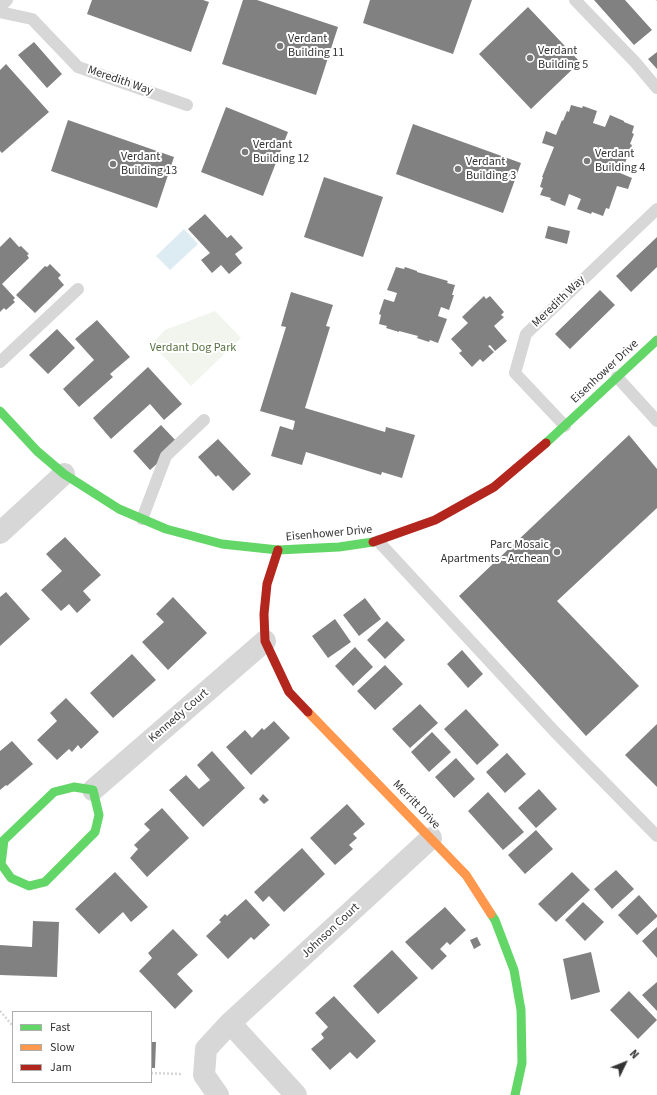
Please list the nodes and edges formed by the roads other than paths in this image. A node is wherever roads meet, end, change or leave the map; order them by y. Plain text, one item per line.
1 (7, 0) edge
2 (575, 0) edge
3 (0, 7) edge
4 (0, 12) edge
5 (657, 88) edge
6 (187, 105) dead end
7 (657, 209) edge
8 (78, 289) dead end
9 (657, 340) edge
10 (0, 362) edge
11 (617, 377) junction
12 (0, 411) edge
13 (204, 420) dead end
14 (657, 421) edge
15 (565, 426) junction
16 (64, 474) junction
17 (142, 519) junction
18 (0, 533) edge
19 (378, 541) junction
20 (278, 550) junction
21 (265, 641) junction
22 (93, 790) junction
23 (657, 836) edge
24 (431, 838) junction
25 (230, 1023) junction
26 (218, 1095) edge
27 (296, 1095) edge
28 (515, 1095) edge

1 - 3 lane
2 - 5 lane
4 - 6 lane, Meredith Way
7 - 15 lane, Meredith Way
8 - 10 lane
9 - 11 street, Eisenhower Drive
11 - 14 lane
11 - 15 street, Eisenhower Drive
12 - 16 street, Eisenhower Drive
13 - 17 lane
15 - 19 street, Eisenhower Drive
16 - 17 street, Eisenhower Drive
16 - 18 street
17 - 20 street, Eisenhower Drive
19 - 20 street, Eisenhower Drive
19 - 23 lane
20 - 21 street, Merritt Drive
21 - 22 street, Kennedy Court
21 - 24 street, Merritt Drive
22 - 22 street
24 - 25 street, Johnson Court
24 - 28 street, Merritt Drive
25 - 26 street, Johnson Court
25 - 27 street

